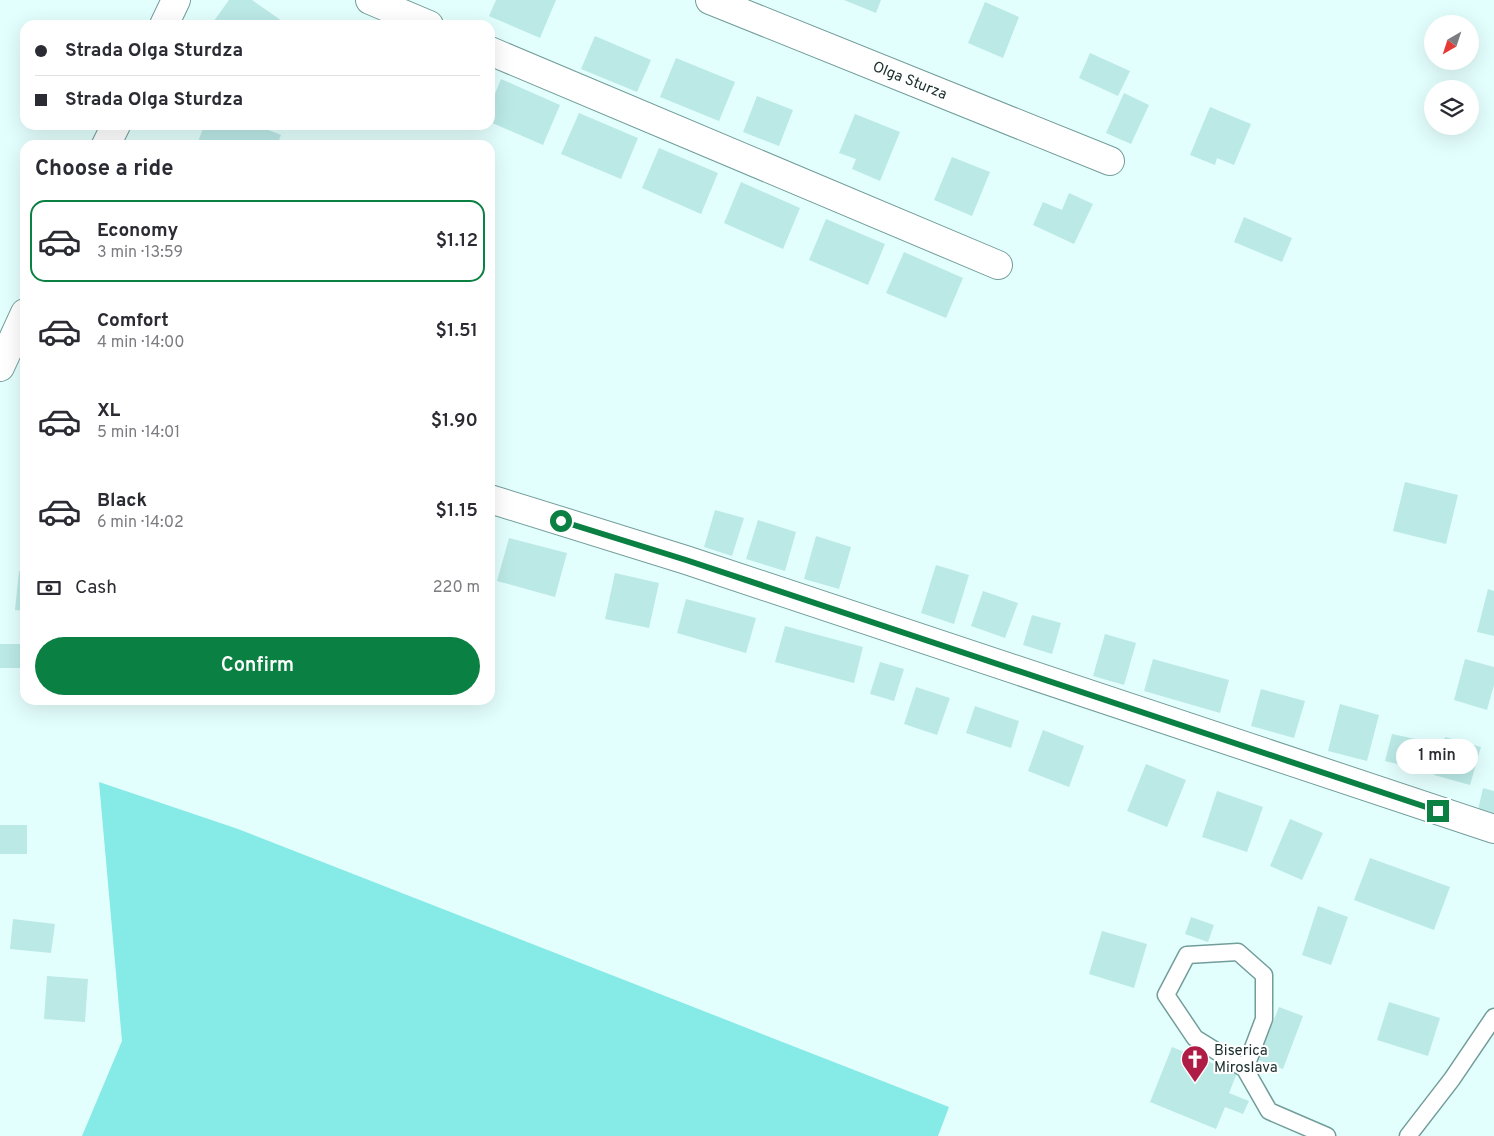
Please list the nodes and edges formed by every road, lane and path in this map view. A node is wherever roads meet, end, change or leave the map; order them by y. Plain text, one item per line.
1 (176, 0) edge
2 (370, 0) edge
3 (710, 0) edge
4 (166, 20) edge
5 (417, 20) edge
6 (495, 53) edge
7 (1110, 161) dead end
8 (998, 265) dead end
9 (20, 329) edge
10 (11, 359) edge
11 (495, 501) edge
12 (1494, 830) edge
13 (1494, 1017) edge
14 (1244, 1069) junction
15 (1327, 1136) edge
16 (1408, 1136) edge

1 - 4 street
2 - 5 street
3 - 7 street, Olga Sturza
6 - 8 street
9 - 10 street
11 - 12 street
13 - 16 lane
14 - 14 lane
14 - 15 lane

